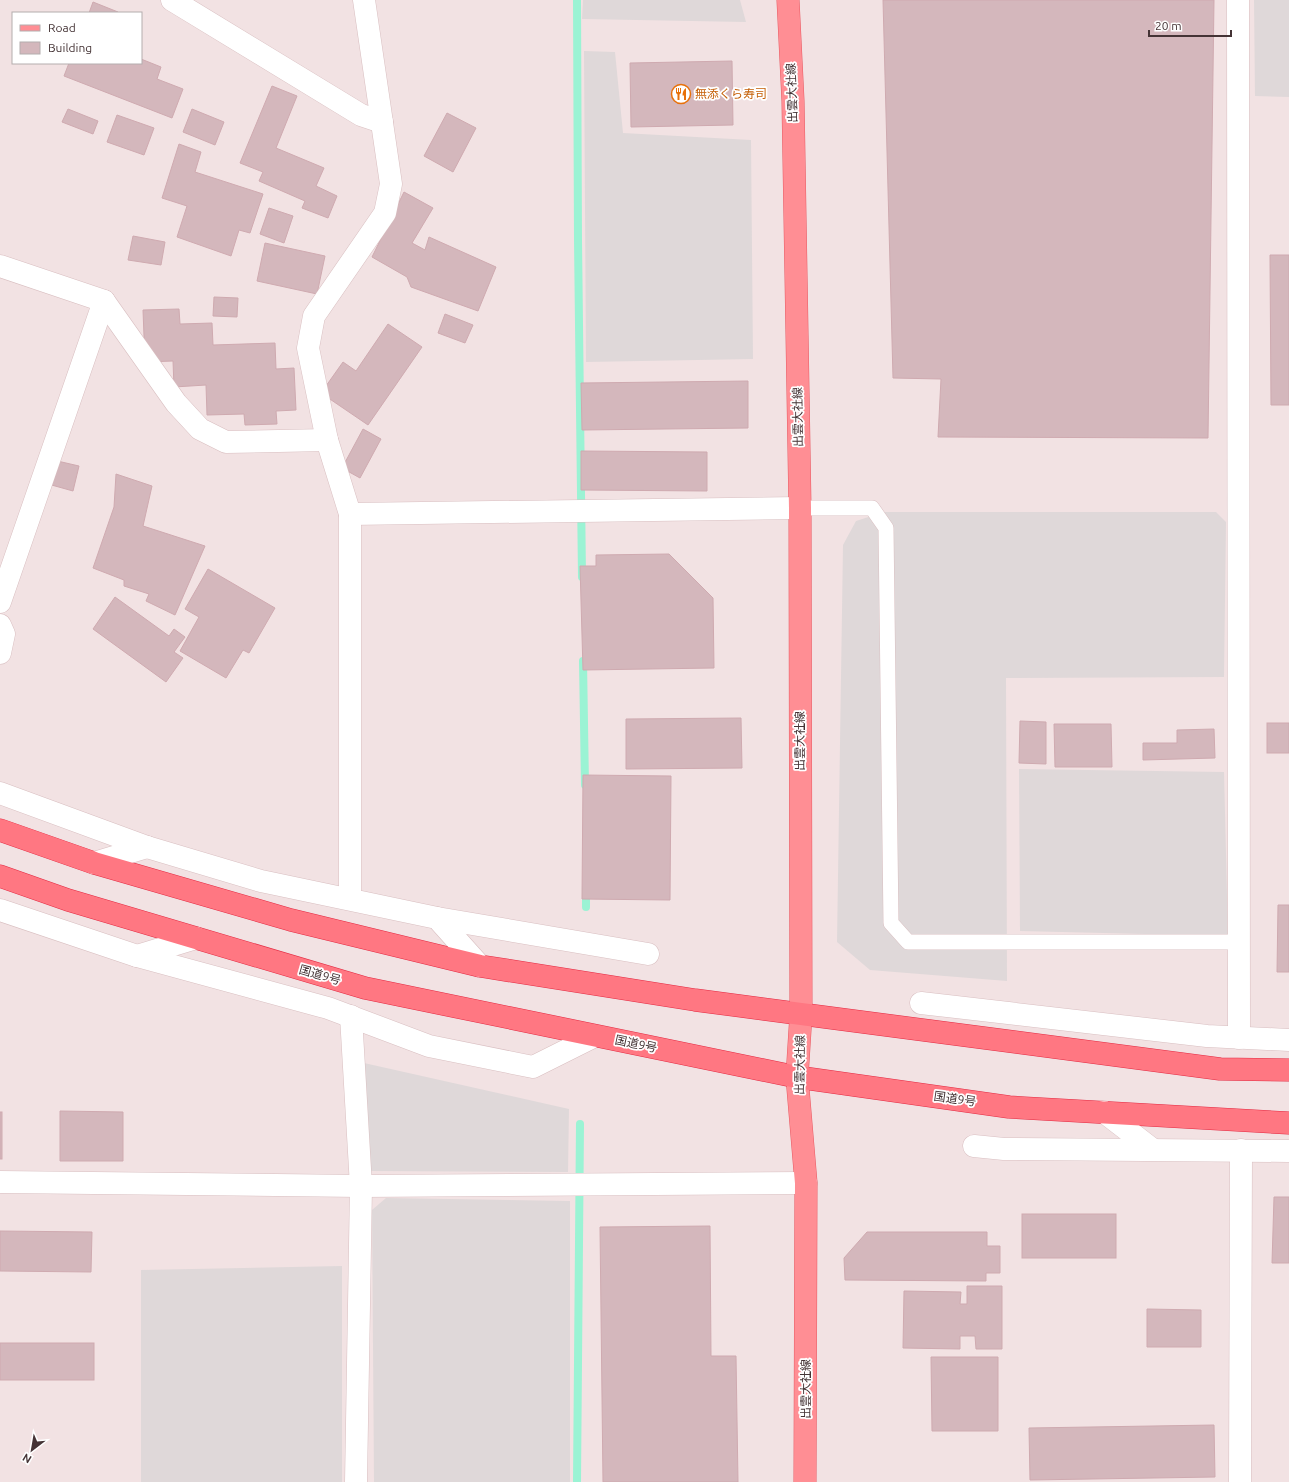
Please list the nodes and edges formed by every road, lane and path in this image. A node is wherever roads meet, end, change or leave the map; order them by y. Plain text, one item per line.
1 (172, 0) edge
2 (364, 0) edge
3 (788, 0) edge
4 (1238, 0) edge
5 (382, 122) junction
6 (0, 266) edge
7 (104, 302) junction
8 (327, 440) junction
9 (800, 508) junction
10 (350, 514) junction
11 (0, 602) edge
12 (0, 626) edge
13 (0, 652) edge
14 (0, 793) edge
15 (0, 830) edge
16 (147, 847) junction
17 (94, 863) junction
18 (0, 876) edge
19 (350, 899) junction
20 (0, 910) edge
21 (437, 918) junction
22 (196, 938) junction
23 (1239, 942) junction
24 (648, 954) dead end
25 (137, 956) junction
26 (480, 966) junction
27 (921, 1003) dead end
28 (974, 1009) junction
29 (801, 1014) junction
30 (351, 1016) junction
31 (942, 1033) junction
32 (594, 1036) junction
33 (1239, 1038) junction
34 (1289, 1040) edge
35 (1289, 1070) edge
36 (798, 1077) junction
37 (1104, 1112) junction
38 (1289, 1123) edge
39 (974, 1146) dead end
40 (1152, 1149) junction
41 (1241, 1150) junction
42 (1289, 1152) edge
43 (0, 1182) edge
44 (806, 1183) junction
45 (361, 1186) junction
46 (356, 1482) edge
47 (805, 1482) edge
48 (1240, 1482) edge

1 - 5 street
2 - 5 street
3 - 9 main road, 出雲大社線
4 - 23 street
5 - 8 street
6 - 7 street
7 - 8 street
7 - 11 street
8 - 10 street
9 - 10 street
9 - 23 lane
9 - 29 main road, 出雲大社線
10 - 19 street
12 - 13 street
14 - 16 street
15 - 17 highway
16 - 17 street
16 - 19 street
17 - 26 highway
18 - 22 highway, 国道9号
19 - 21 street
20 - 25 street
21 - 24 street
21 - 26 street
22 - 25 street
22 - 32 highway, 国道9号
23 - 33 street
25 - 30 street
26 - 29 highway
27 - 28 street
28 - 31 street
28 - 33 street
29 - 31 highway
29 - 36 main road, 出雲大社線
30 - 32 street
30 - 45 street
31 - 35 highway
32 - 36 highway, 国道9号
33 - 34 street
36 - 37 highway, 国道9号
36 - 44 main road, 出雲大社線
37 - 38 highway, 国道9号
37 - 40 street
39 - 40 street
40 - 41 street
41 - 42 street
41 - 48 street
43 - 45 street
44 - 45 street
44 - 47 main road, 出雲大社線
45 - 46 street

